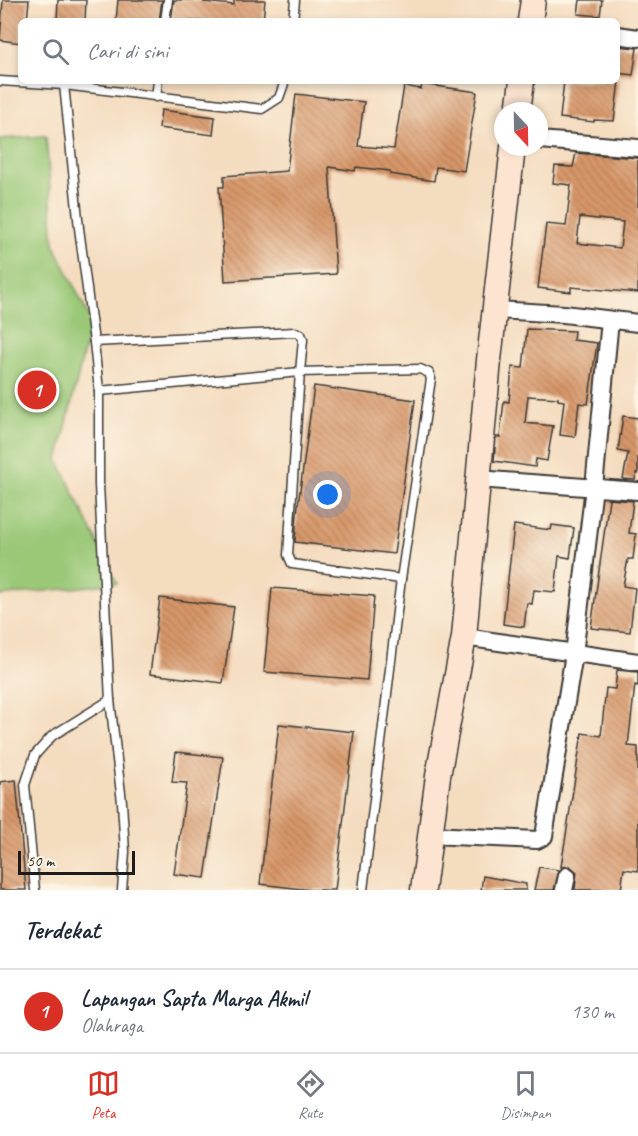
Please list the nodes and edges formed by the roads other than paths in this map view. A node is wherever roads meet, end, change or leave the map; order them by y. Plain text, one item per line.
1 (168, 0) edge
2 (295, 0) edge
3 (533, 0) edge
4 (165, 18) edge
5 (293, 18) edge
6 (530, 18) edge
7 (620, 35) edge
8 (638, 38) edge
9 (0, 81) edge
10 (18, 82) edge
11 (48, 84) edge
12 (158, 84) edge
13 (284, 84) edge
14 (522, 84) edge
15 (64, 85) junction
16 (156, 97) junction
17 (519, 102) edge
18 (548, 141) edge
19 (638, 148) edge
20 (512, 156) edge
21 (496, 310) junction
22 (610, 320) junction
23 (638, 323) edge
24 (94, 342) junction
25 (300, 372) junction
26 (99, 391) junction
27 (478, 479) junction
28 (594, 487) junction
29 (638, 491) edge
30 (401, 579) junction
31 (464, 637) junction
32 (574, 654) junction
33 (638, 662) edge
34 (110, 700) junction
35 (430, 835) junction
36 (35, 890) edge
37 (122, 890) edge
38 (363, 890) edge
39 (423, 890) edge

1 - 4 lane
2 - 5 lane
3 - 6 main road
7 - 8 street
9 - 10 lane
11 - 15 lane
12 - 16 lane
13 - 16 lane
14 - 17 main road
15 - 16 lane
15 - 24 lane
18 - 19 street
20 - 21 main road
21 - 22 street
21 - 27 main road
22 - 23 street
22 - 28 street
24 - 25 lane
24 - 26 lane
25 - 26 lane
25 - 30 lane
25 - 30 lane
26 - 34 lane
27 - 28 street
27 - 31 main road
28 - 29 street
28 - 32 street
30 - 38 lane
31 - 32 street
31 - 35 main road
32 - 33 street
32 - 35 street
34 - 36 lane
34 - 37 lane
35 - 39 main road

